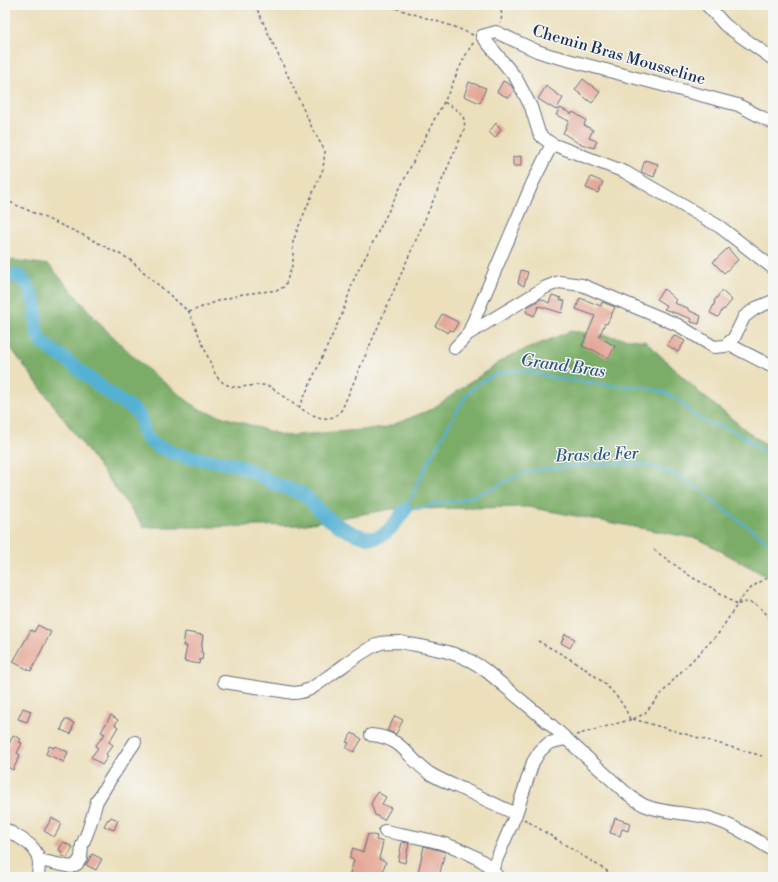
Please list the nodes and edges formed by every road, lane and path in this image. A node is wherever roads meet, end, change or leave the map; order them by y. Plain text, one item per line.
1 (248, 5) edge
2 (264, 5) edge
3 (385, 5) edge
4 (500, 5) edge
5 (707, 5) edge
6 (257, 9) junction
7 (496, 32) junction
8 (480, 37) junction
9 (773, 59) edge
10 (5, 78) edge
11 (444, 102) junction
12 (5, 107) edge
13 (773, 123) edge
14 (552, 144) junction
15 (5, 200) edge
16 (773, 268) edge
17 (773, 301) edge
18 (189, 312) junction
19 (468, 334) junction
20 (728, 344) junction
21 (455, 348) dead end
22 (773, 367) edge
23 (299, 408) junction
24 (654, 550) dead end
25 (773, 576) edge
26 (738, 605) junction
27 (773, 623) edge
28 (538, 641) dead end
29 (224, 682) dead end
30 (633, 719) junction
31 (630, 720) junction
32 (371, 735) dead end
33 (564, 739) junction
34 (135, 742) dead end
35 (762, 756) dead end
36 (516, 814) junction
37 (5, 829) edge
38 (385, 831) dead end
39 (773, 851) edge
40 (39, 860) junction
41 (493, 875) edge
42 (38, 877) edge
43 (618, 877) edge

1 - 6 path
2 - 6 path
3 - 8 path
4 - 7 path
5 - 9 street
6 - 18 path
7 - 8 street
7 - 13 street, Chemin Bras Mousseline
8 - 11 path
8 - 14 street
10 - 12 path
11 - 23 path
11 - 23 path
14 - 16 street
14 - 19 street
15 - 18 path
17 - 20 street
18 - 23 path
19 - 20 street
19 - 21 street
20 - 22 street
24 - 26 path
25 - 26 path
26 - 27 path
26 - 30 path
28 - 31 path
29 - 33 street
30 - 31 path
30 - 35 path
31 - 33 path
32 - 36 street
33 - 36 street
33 - 39 street
34 - 40 street
36 - 41 street
36 - 43 path
37 - 40 street
38 - 41 street
40 - 42 street

